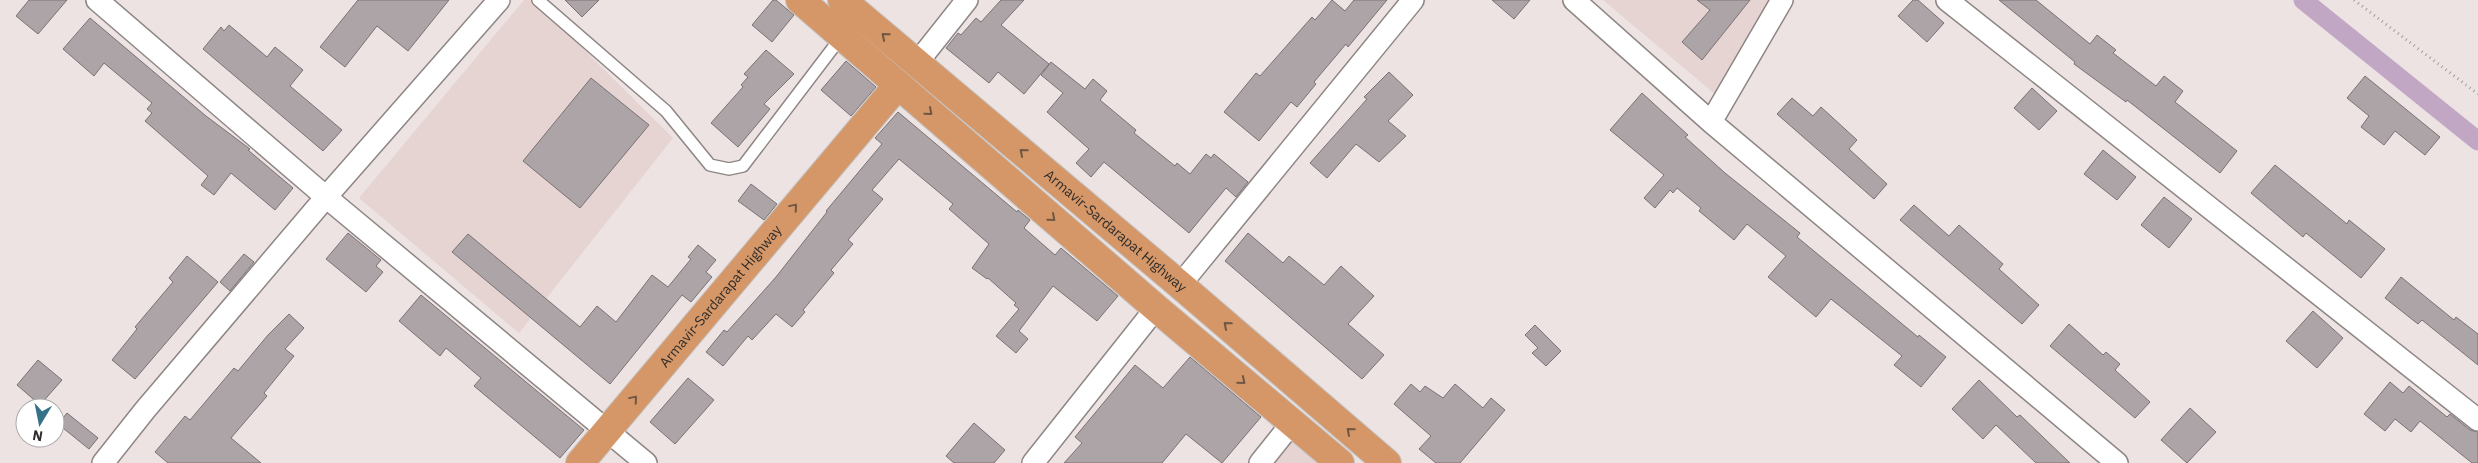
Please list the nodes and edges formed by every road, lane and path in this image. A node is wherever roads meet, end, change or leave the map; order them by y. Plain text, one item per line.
1 (97, 0) edge
2 (499, 0) edge
3 (538, 0) edge
4 (800, 0) edge
5 (842, 0) edge
6 (967, 0) edge
7 (1413, 0) edge
8 (1574, 0) edge
9 (1782, 0) edge
10 (1947, 0) edge
11 (2354, 0) edge
12 (842, 36) junction
13 (917, 63) junction
14 (898, 85) junction
15 (2478, 94) edge
16 (1711, 122) junction
17 (326, 197) junction
18 (1180, 285) junction
19 (1156, 308) junction
20 (2478, 420) edge
21 (1292, 423) junction
22 (606, 431) junction
23 (103, 463) edge
24 (580, 463) edge
25 (646, 463) edge
26 (1033, 463) edge
27 (1260, 463) edge
28 (1340, 463) edge
29 (1387, 463) edge
30 (2117, 463) edge

1 - 17 street
2 - 17 street
3 - 12 lane
4 - 12 highway
13 -> 5 highway, Armavir-Sardarapat Highway
6 - 13 street
7 - 18 street
8 - 16 street
9 - 16 street
10 - 20 street
11 - 15 path
12 - 14 highway
18 -> 13 highway, Armavir-Sardarapat Highway
14 -> 19 highway
22 -> 14 highway, Armavir-Sardarapat Highway
16 - 30 street
17 - 22 street
17 - 23 street
29 -> 18 highway, Armavir-Sardarapat Highway
19 -> 21 highway
19 - 26 street
21 - 27 street
21 - 28 highway
22 - 24 highway, Armavir-Sardarapat Highway
22 - 25 street

